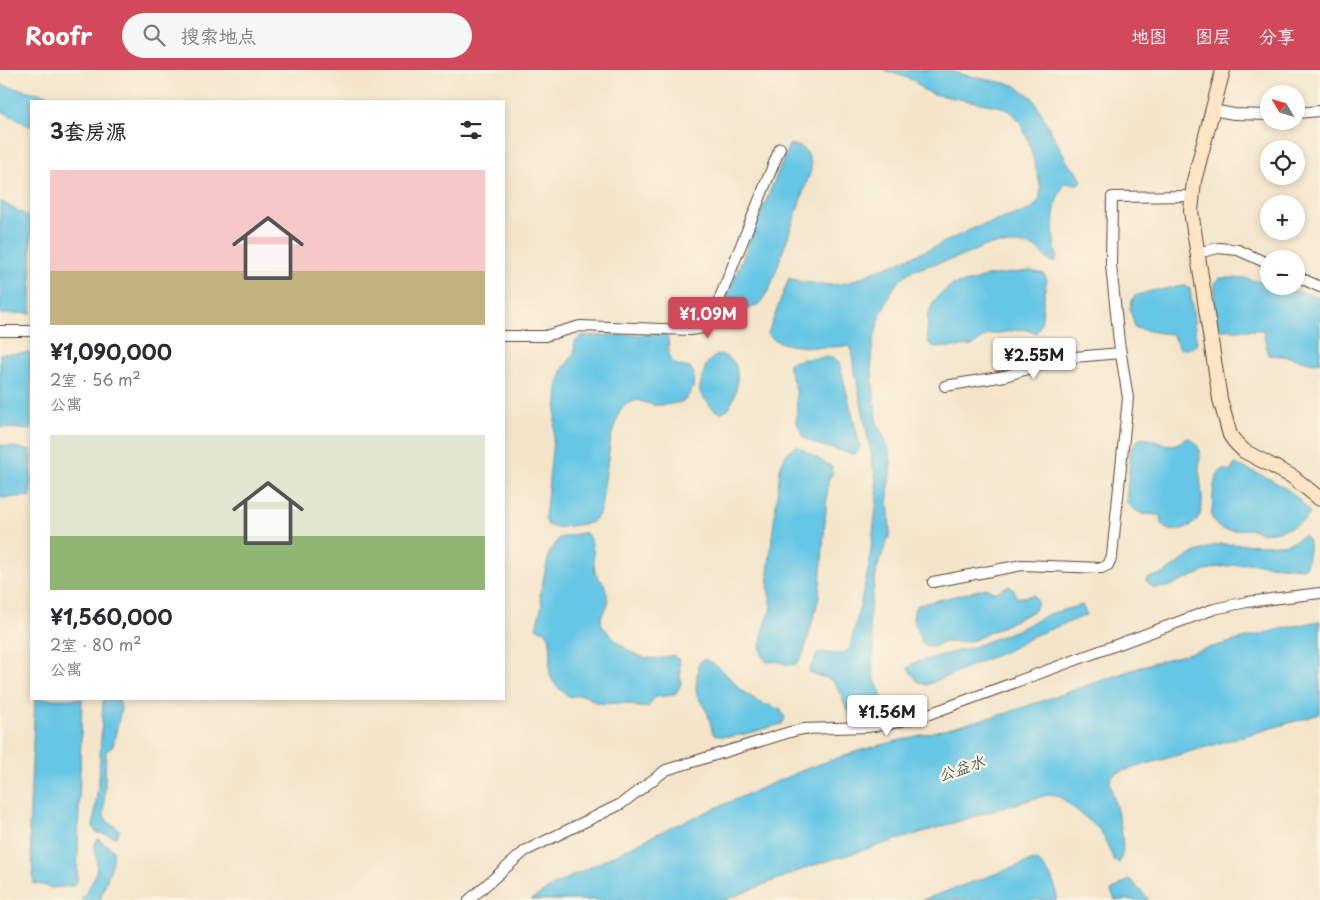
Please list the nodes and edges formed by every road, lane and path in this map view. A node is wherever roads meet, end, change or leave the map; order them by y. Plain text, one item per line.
1 (1223, 70) edge
2 (1212, 110) junction
3 (1320, 110) edge
4 (1305, 112) edge
5 (1260, 115) edge
6 (780, 148) dead end
7 (1192, 196) junction
8 (1196, 253) junction
9 (1260, 260) edge
10 (1305, 280) edge
11 (1320, 287) edge
12 (30, 330) edge
13 (0, 331) edge
14 (505, 336) edge
15 (1121, 353) junction
16 (945, 386) dead end
17 (1320, 499) edge
18 (934, 582) dead end
19 (1320, 593) edge
20 (469, 900) edge

1 - 2 street
2 - 5 street
2 - 7 street
3 - 4 street
6 - 14 street
7 - 8 street
7 - 15 street
8 - 9 street
8 - 17 street
10 - 11 street
12 - 13 street
15 - 16 street
15 - 18 street
19 - 20 street

